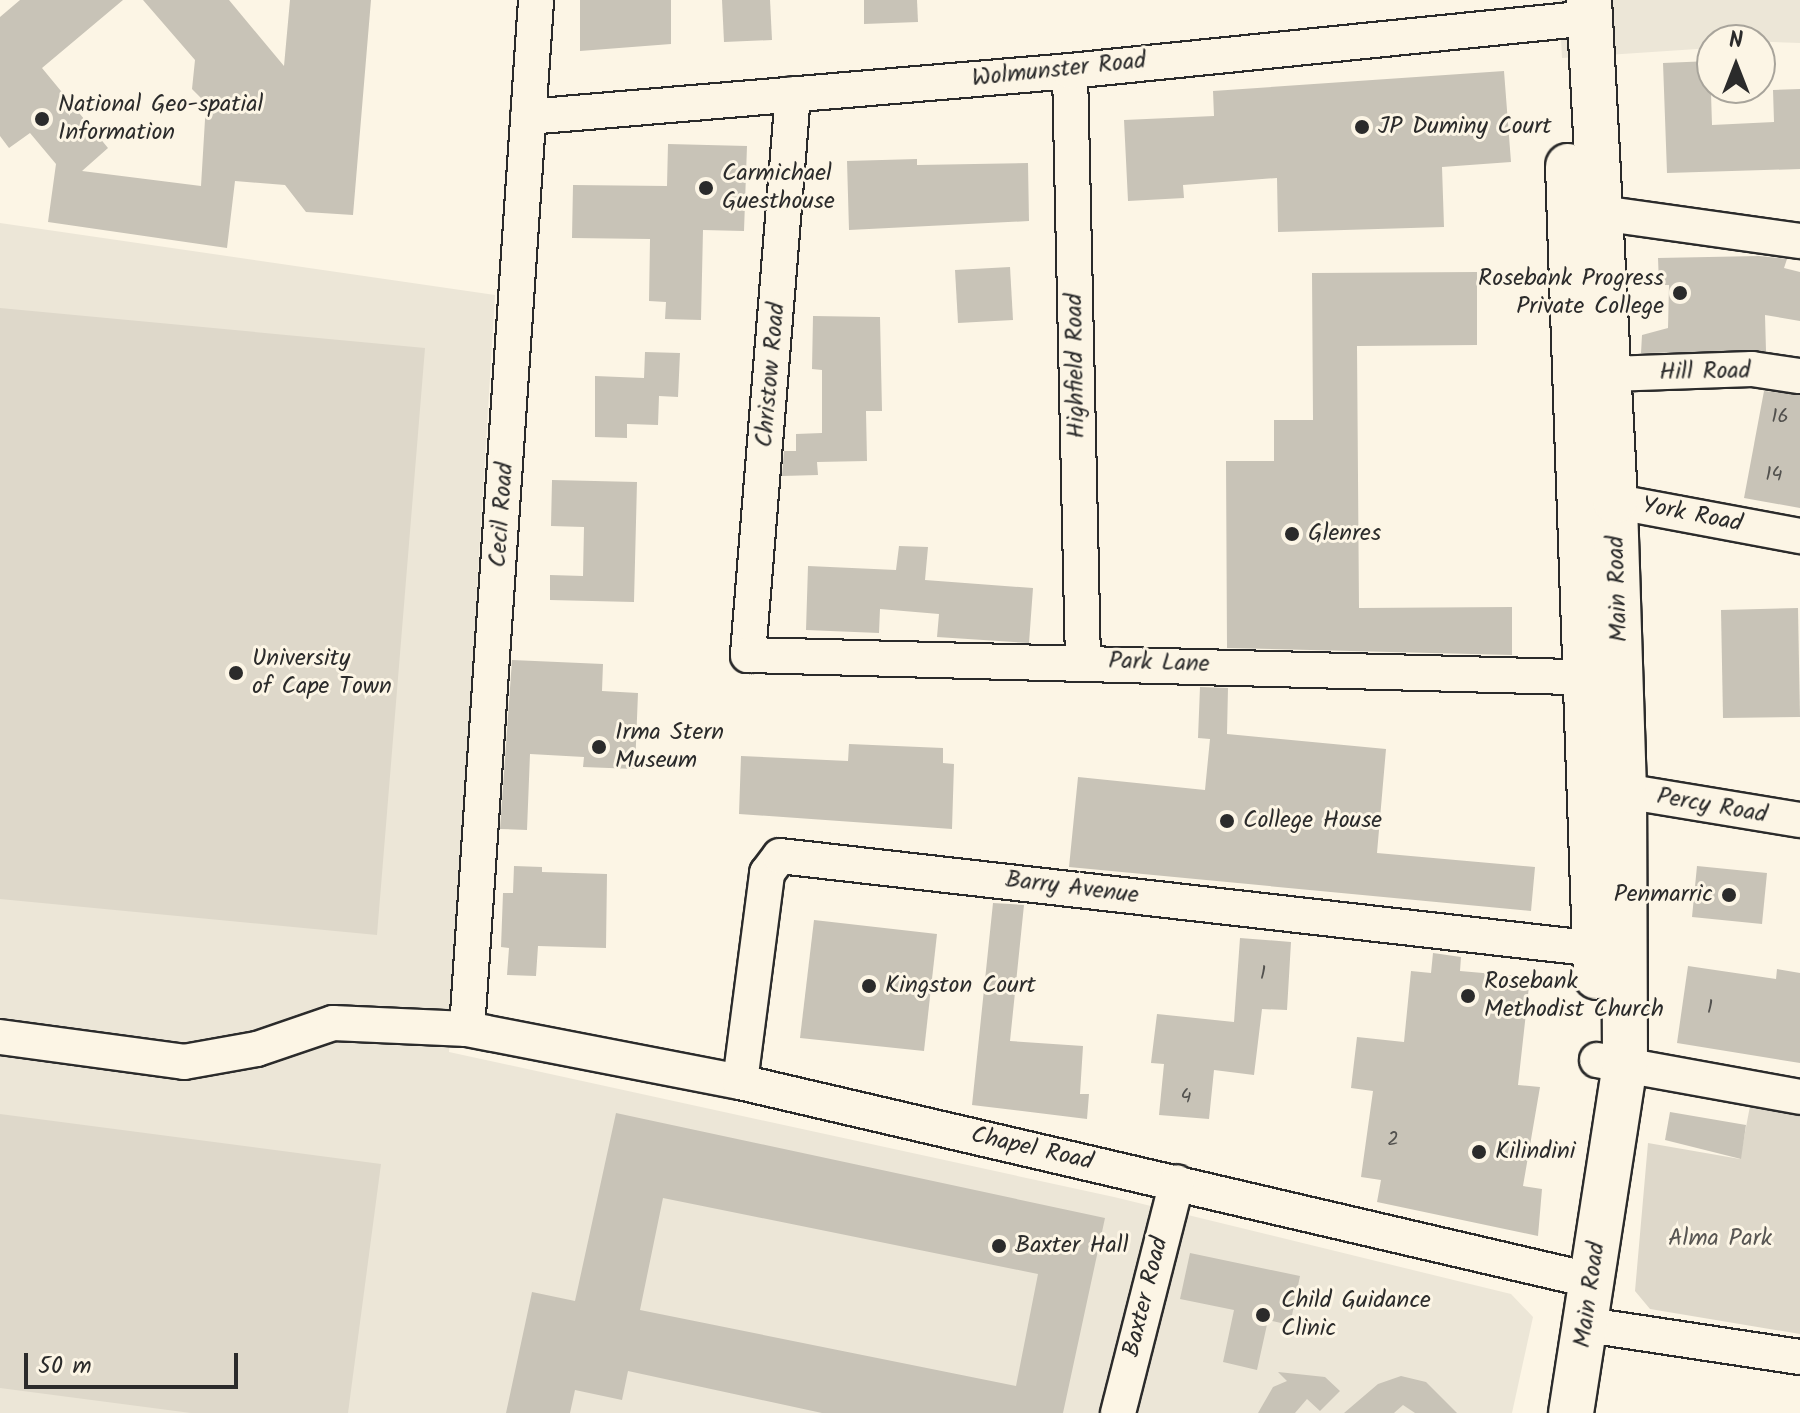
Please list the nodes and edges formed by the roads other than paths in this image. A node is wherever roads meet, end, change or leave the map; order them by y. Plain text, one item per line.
1 (536, 0) edge
2 (1574, 9) edge
3 (1070, 71) junction
4 (793, 94) junction
5 (528, 117) junction
6 (1586, 211) junction
7 (1800, 241) edge
8 (1610, 374) junction
9 (1799, 376) edge
10 (1599, 498) junction
11 (1800, 536) edge
12 (748, 655) joint
13 (1083, 661) junction
14 (1569, 677) dead end
15 (1624, 791) junction
16 (1800, 820) edge
17 (1596, 949) junction
18 (467, 1029) junction
19 (0, 1037) edge
20 (1611, 1062) junction
21 (740, 1082) junction
22 (1800, 1097) edge
23 (1177, 1182) junction
24 (1594, 1281) junction
25 (1588, 1325) junction
26 (1800, 1357) edge
27 (1118, 1413) edge
28 (1571, 1413) edge

1 - 5 street, Cecil Road
2 - 3 street, Wolmunster Road
2 - 6 main road, Main Road
3 - 4 street, Wolmunster Road
3 - 13 street, Highfield Road
4 - 5 street, Wolmunster Road
4 - 12 street, Christow Road
5 - 18 street, Cecil Road
6 - 7 street
6 - 8 main road, Main Road
6 - 10 main road, Main Road
8 - 9 street, Hill Road
8 - 10 main road, Main Road
10 - 11 street, York Road
10 - 15 main road, Main Road
10 - 17 main road, Main Road
12 - 13 street, Park Lane
13 - 14 street, Park Lane
15 - 16 street, Percy Road
15 - 20 main road, Main Road
17 - 20 main road, Main Road
17 - 21 street, Barry Avenue
18 - 19 street, Chapel Road
18 - 21 street, Chapel Road
20 - 22 street
20 - 24 main road, Main Road
21 - 23 street, Chapel Road
23 - 24 street, Chapel Road
23 - 27 street, Baxter Road
24 - 25 main road, Main Road
25 - 26 street
25 - 28 main road, Main Road

